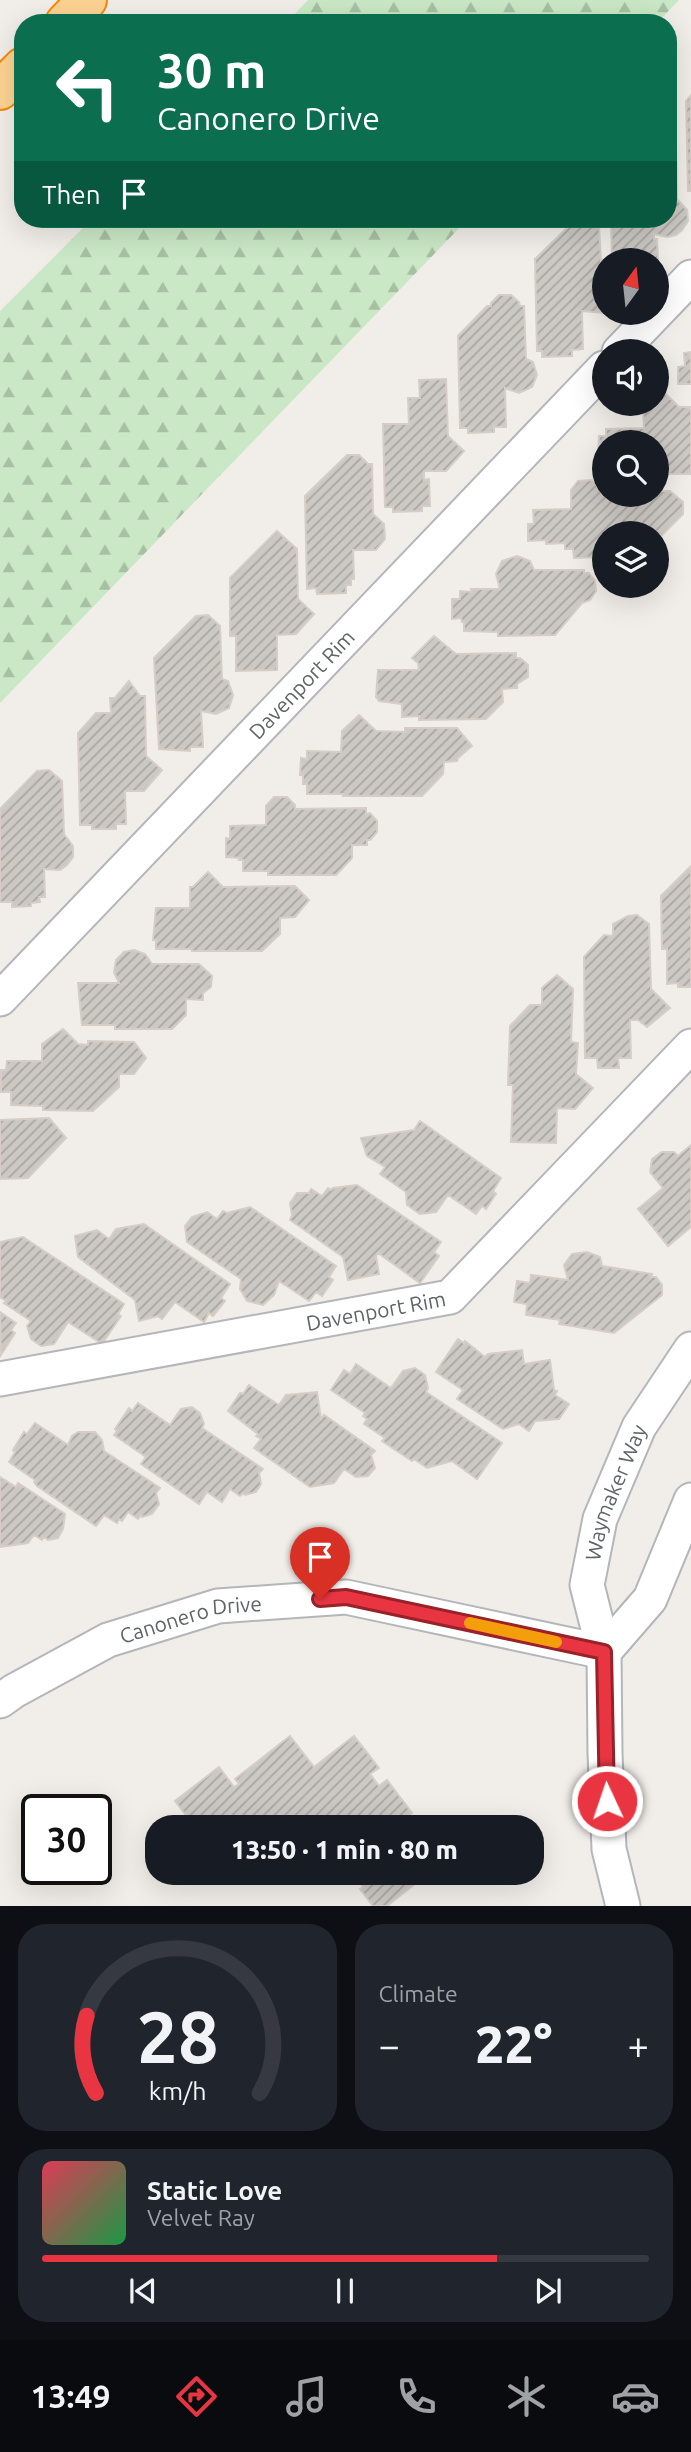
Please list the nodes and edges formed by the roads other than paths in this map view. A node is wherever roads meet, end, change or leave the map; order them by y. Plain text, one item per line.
1 (87, 0) edge
2 (74, 14) edge
3 (14, 75) edge
4 (0, 90) edge
5 (691, 277) edge
6 (632, 339) edge
7 (592, 381) edge
8 (0, 999) edge
9 (691, 1046) edge
10 (691, 1349) edge
11 (0, 1380) edge
12 (691, 1500) edge
13 (604, 1652) junction
14 (0, 1701) edge
15 (624, 1906) edge

1 - 2 highway
3 - 4 highway
5 - 6 street
7 - 8 street, Davenport Rim
9 - 11 street, Davenport Rim
10 - 13 street, Waymaker Way
12 - 13 street
13 - 14 street, Canonero Drive
13 - 15 street, Waymaker Way

